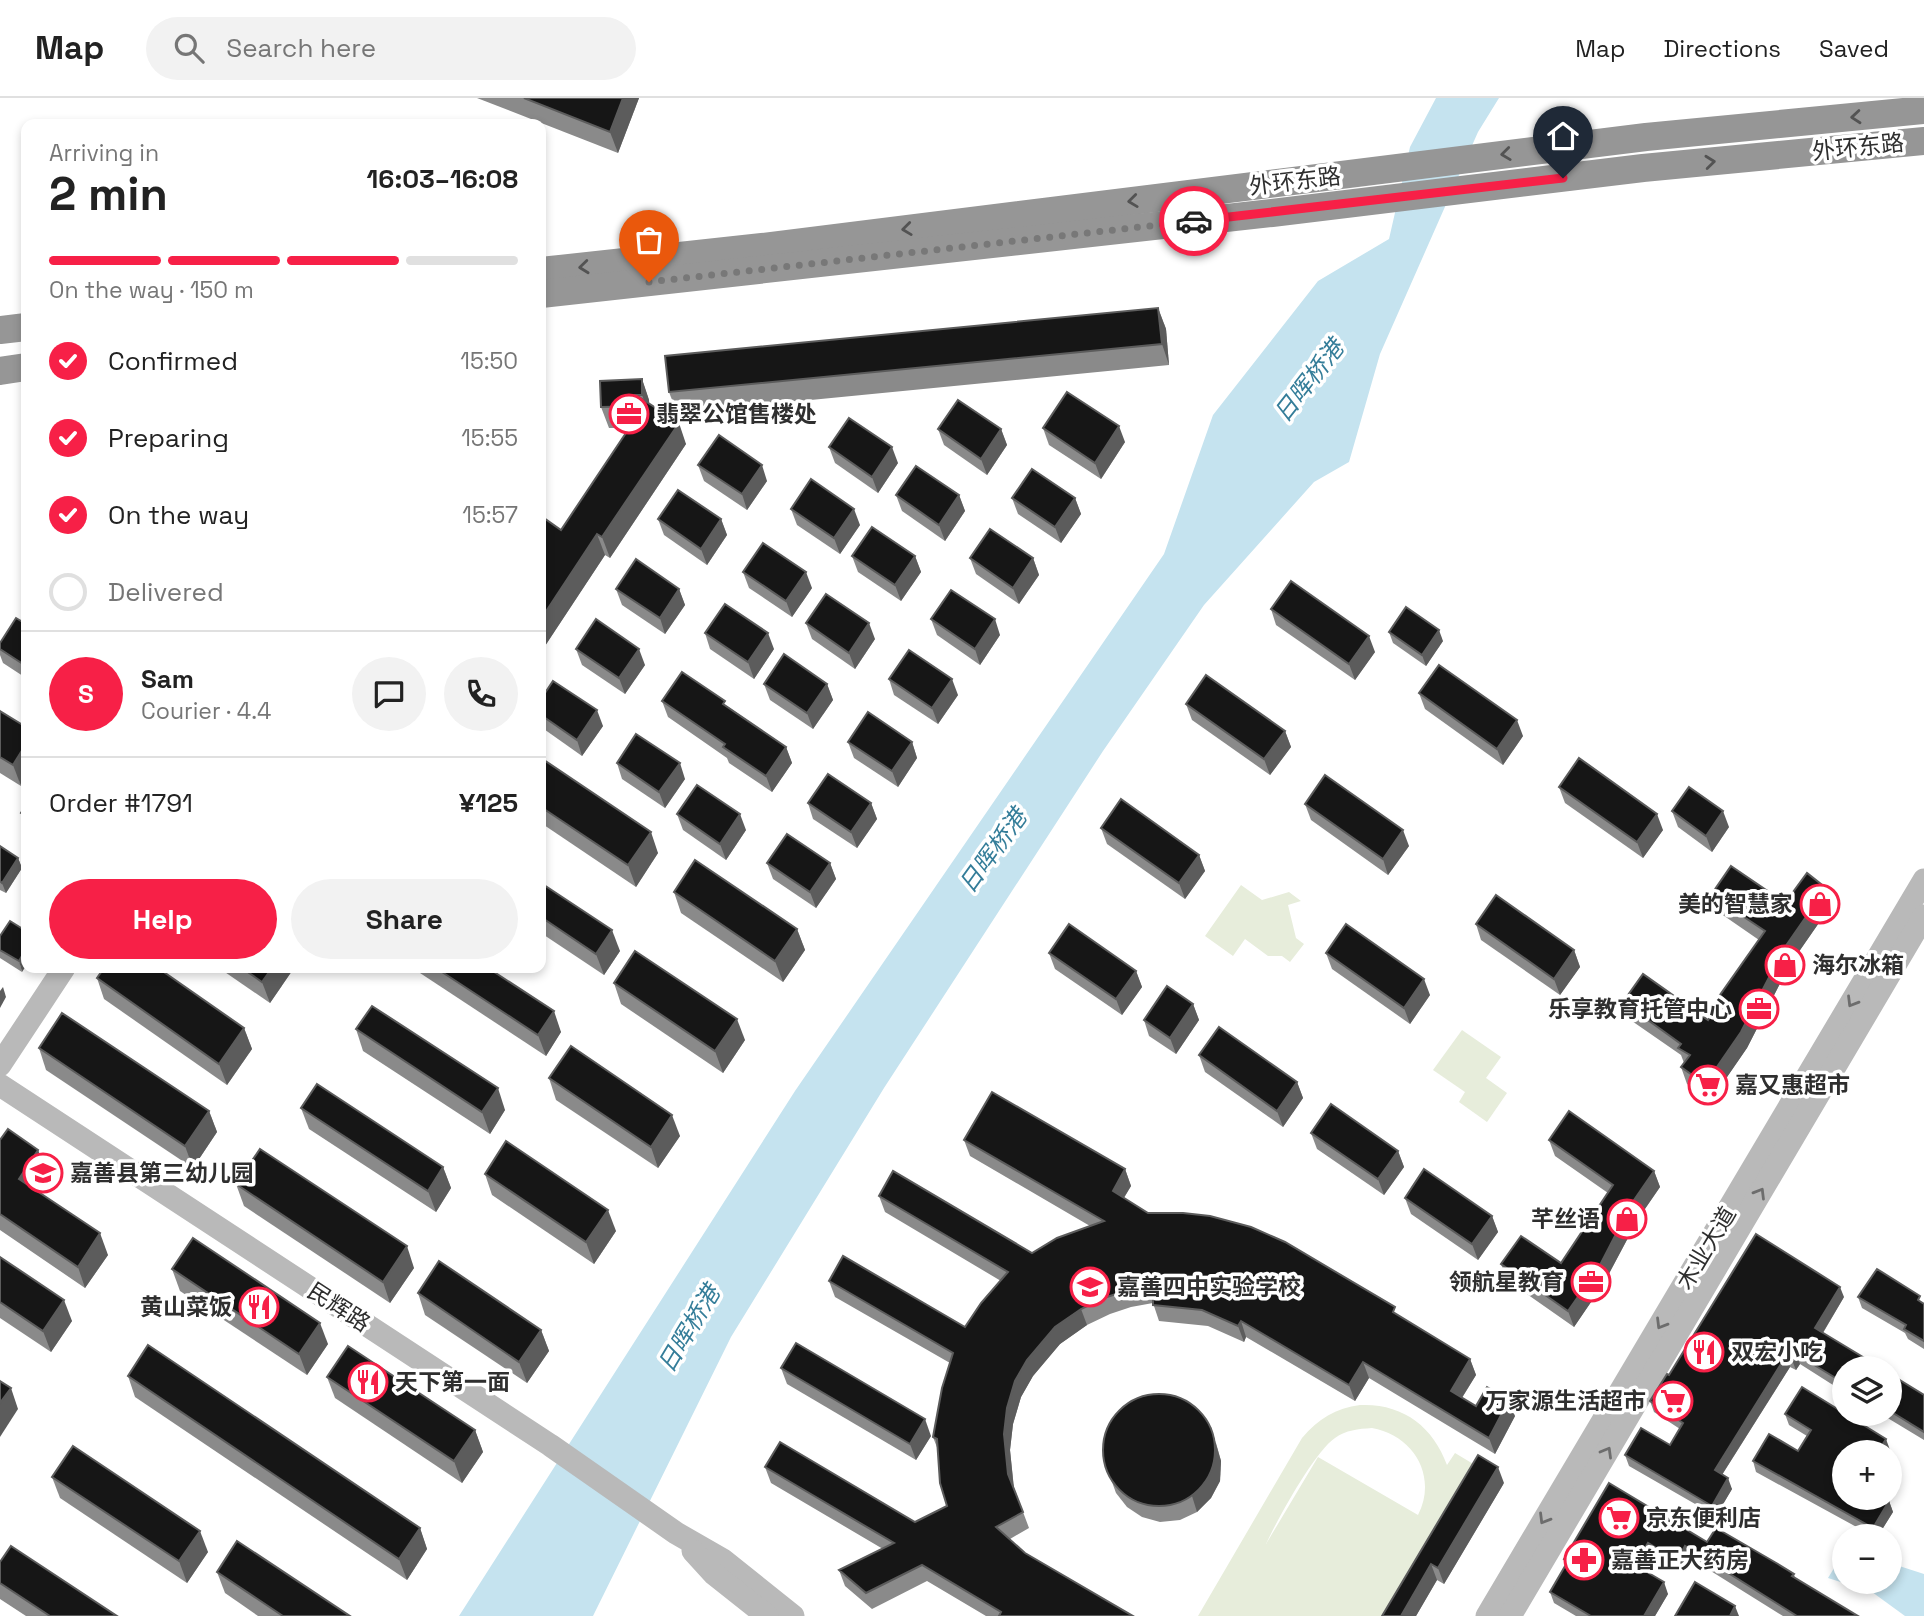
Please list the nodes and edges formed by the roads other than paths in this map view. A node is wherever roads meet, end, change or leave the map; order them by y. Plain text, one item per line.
1 (1924, 110) edge
2 (1924, 141) edge
3 (546, 270) edge
4 (546, 293) edge
5 (21, 328) edge
6 (0, 330) edge
7 (21, 368) edge
8 (0, 371) edge
9 (1924, 880) edge
10 (1924, 916) edge
11 (61, 973) edge
12 (0, 1065) edge
13 (0, 1085) edge
14 (676, 1533) junction
15 (767, 1616) edge
16 (793, 1616) edge
17 (1487, 1616) edge
18 (1510, 1616) edge

1 -> 3 highway, 外环东路
4 -> 2 highway, 外环东路
5 - 6 highway
7 - 8 highway
9 -> 17 main road, 木业大道
18 -> 10 main road, 木业大道
11 - 12 main road
13 - 14 main road, 民辉路
14 - 15 main road, 民辉路
14 - 16 main road, 民辉路

